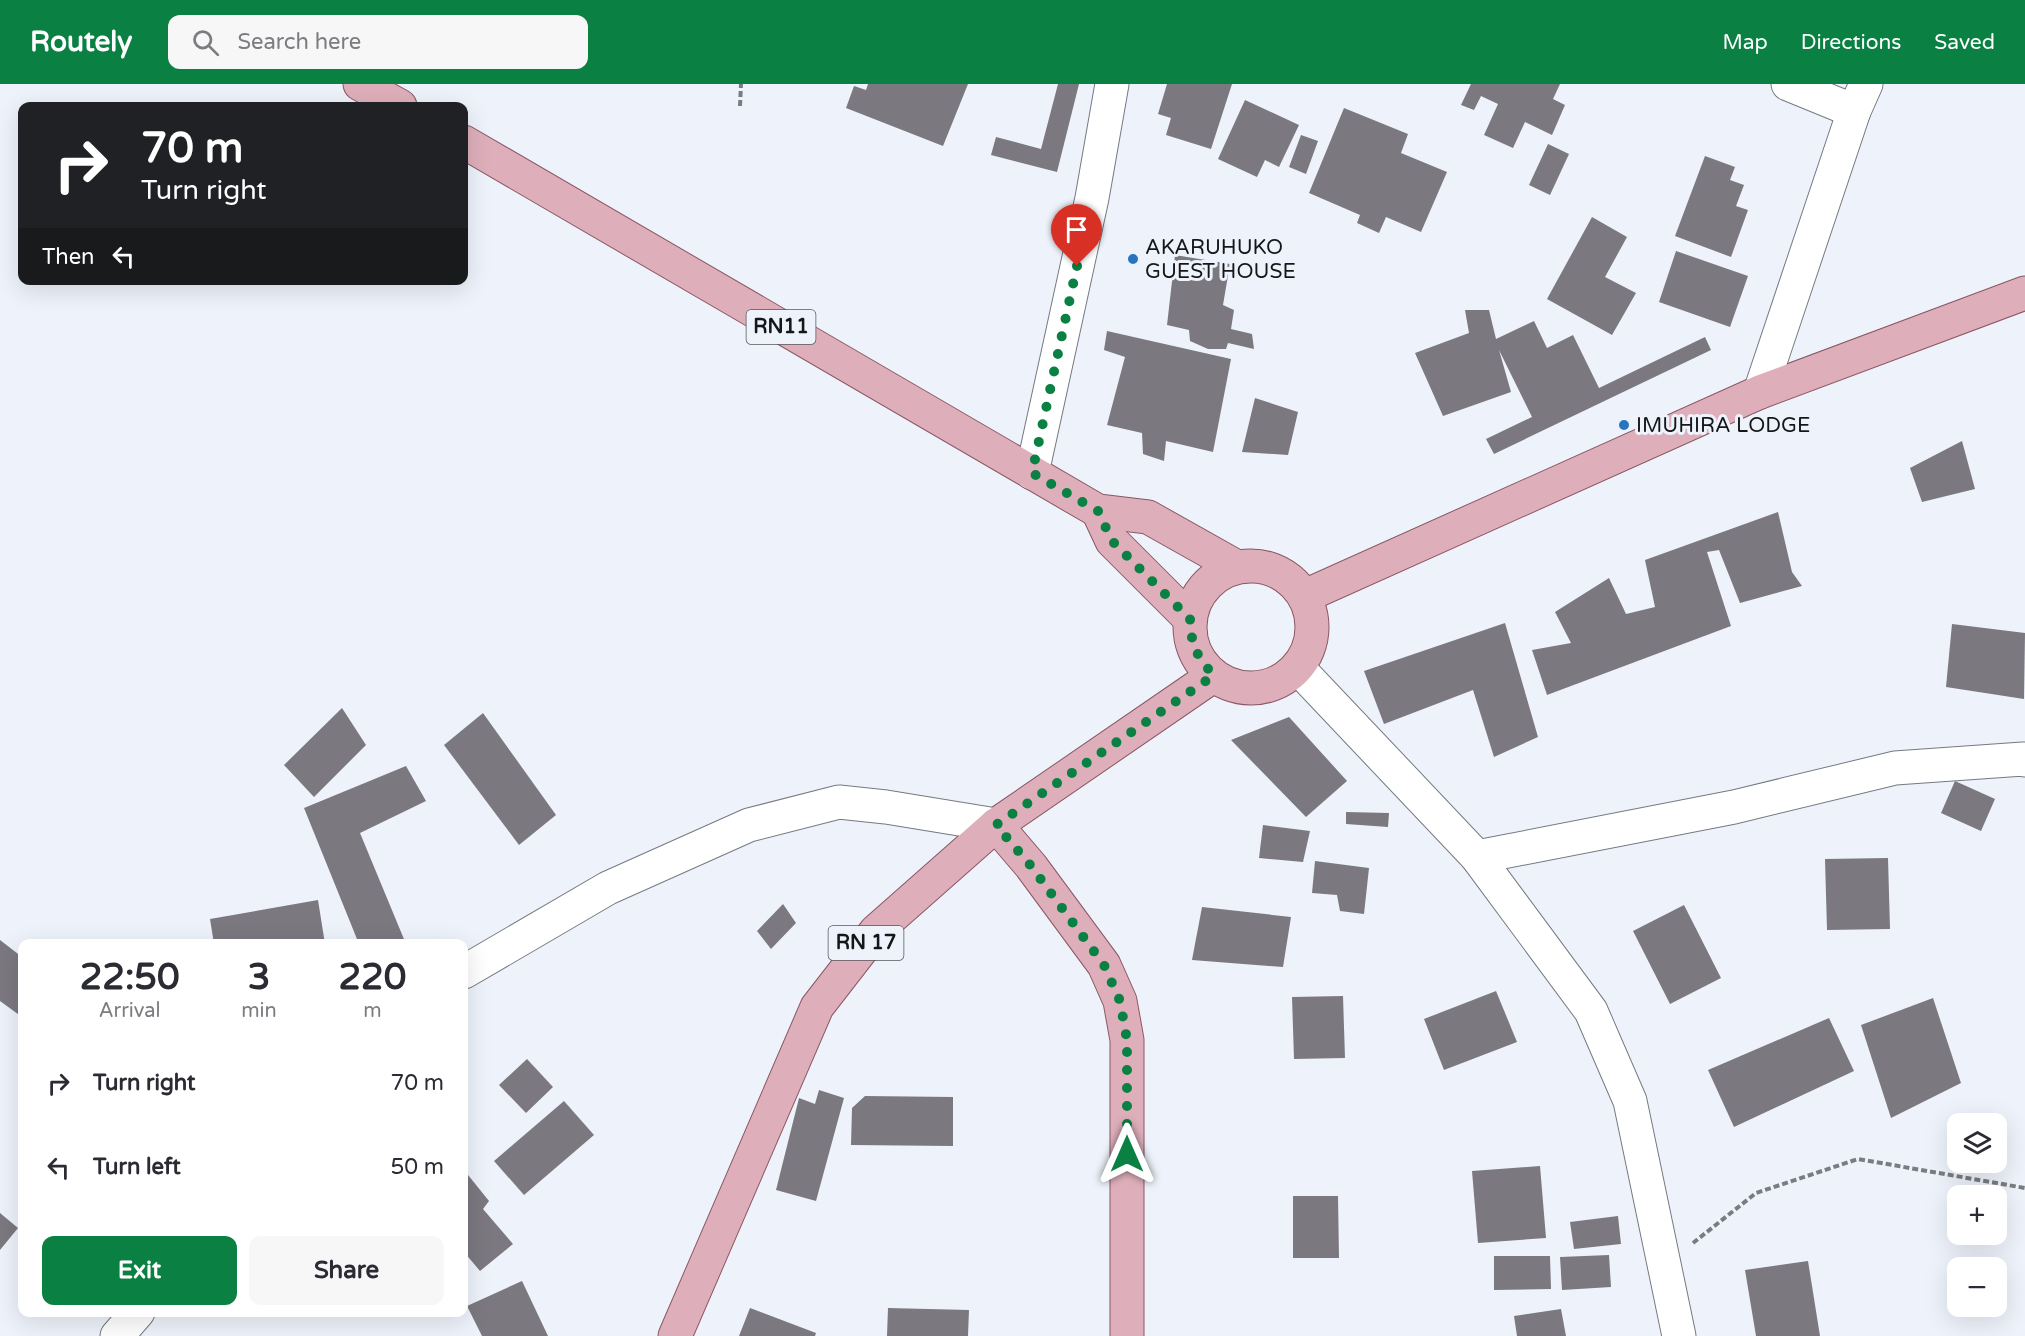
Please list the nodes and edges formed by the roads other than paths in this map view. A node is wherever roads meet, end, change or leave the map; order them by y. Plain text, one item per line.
1 (360, 84) edge
2 (1112, 84) edge
3 (1788, 84) edge
4 (1860, 98) edge
5 (393, 102) edge
6 (468, 144) edge
7 (2025, 293) edge
8 (1760, 392) junction
9 (1032, 473) junction
10 (1098, 511) junction
11 (1238, 567) junction
12 (1305, 596) junction
13 (1190, 619) junction
14 (1298, 668) junction
15 (1213, 676) junction
16 (2025, 760) edge
17 (996, 825) junction
18 (1477, 856) junction
19 (468, 970) edge
20 (134, 1317) edge
21 (117, 1336) edge
22 (675, 1336) edge
23 (1127, 1336) edge
24 (1679, 1336) edge

1 - 5 main road
2 - 9 street
3 - 4 street
4 - 8 street
6 - 9 main road, RN11
7 - 8 main road
8 - 12 main road
9 - 10 main road, RN11
10 - 11 main road, RN11
10 - 13 main road
11 - 12 main road, RN11
11 - 13 main road
12 - 14 main road
13 - 15 main road
14 - 15 main road
14 - 18 street
15 - 17 main road, RN 17
16 - 18 street
17 - 19 street
17 - 22 main road, RN 17
17 - 23 main road
18 - 24 street
20 - 21 street

